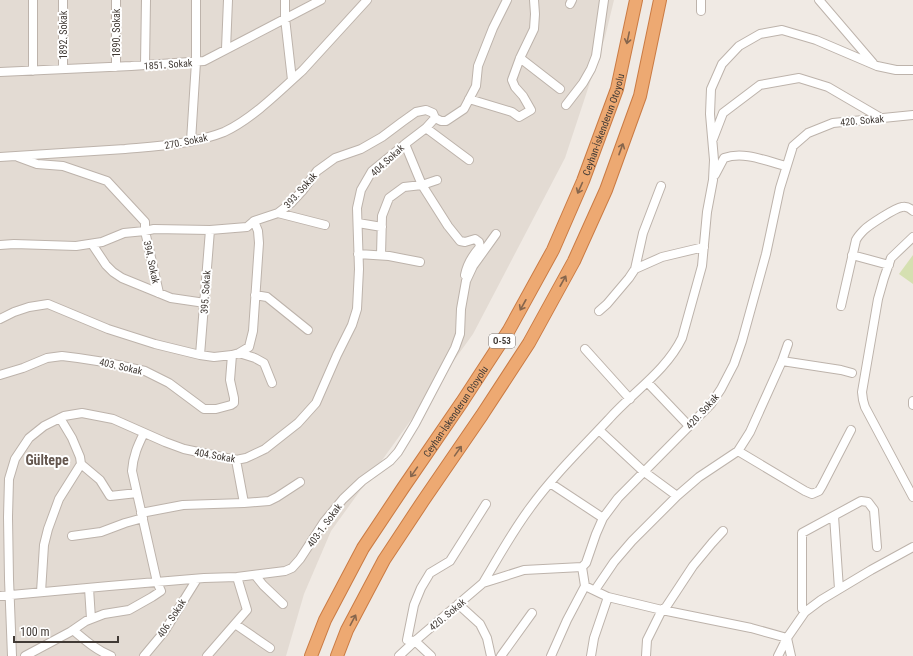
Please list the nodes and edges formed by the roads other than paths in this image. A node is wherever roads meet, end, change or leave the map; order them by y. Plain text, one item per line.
1 (33, 0) edge
2 (63, 0) edge
3 (116, 0) edge
4 (146, 0) edge
5 (196, 0) edge
6 (228, 0) edge
7 (285, 0) edge
8 (321, 0) edge
9 (367, 0) edge
10 (507, 0) edge
11 (534, 0) edge
12 (604, 0) edge
13 (636, 0) edge
14 (660, 0) edge
15 (702, 0) edge
16 (819, 0) edge
17 (701, 11) dead end
18 (285, 18) junction
19 (226, 49) junction
20 (520, 58) junction
21 (196, 62) junction
22 (873, 64) junction
23 (145, 65) junction
24 (116, 67) junction
25 (64, 69) junction
26 (913, 70) edge
27 (33, 71) junction
28 (0, 72) edge
29 (292, 80) junction
30 (560, 89) dead end
31 (469, 99) junction
32 (566, 105) dead end
33 (913, 115) edge
34 (435, 118) junction
35 (881, 118) junction
36 (426, 128) junction
37 (712, 140) junction
38 (190, 141) junction
39 (405, 144) junction
40 (14, 156) junction
41 (0, 157) edge
42 (469, 160) dead end
43 (786, 166) junction
44 (437, 180) dead end
45 (713, 180) junction
46 (422, 184) junction
47 (661, 186) dead end
48 (913, 211) edge
49 (278, 213) junction
50 (254, 221) junction
51 (358, 223) junction
52 (325, 225) dead end
53 (145, 226) junction
54 (382, 227) junction
55 (210, 230) junction
56 (496, 234) dead end
57 (913, 237) edge
58 (92, 244) junction
59 (0, 245) edge
60 (704, 247) junction
61 (358, 254) junction
62 (381, 255) junction
63 (852, 255) junction
64 (420, 262) dead end
65 (889, 265) junction
66 (635, 269) junction
67 (466, 281) junction
68 (159, 293) junction
69 (255, 295) junction
70 (205, 303) junction
71 (841, 306) dead end
72 (598, 311) dead end
73 (0, 319) edge
74 (308, 330) dead end
75 (788, 344) dead end
76 (584, 349) dead end
77 (236, 354) junction
78 (200, 355) junction
79 (782, 360) junction
80 (852, 373) dead end
81 (0, 375) edge
82 (648, 382) junction
83 (272, 383) dead end
84 (630, 399) junction
85 (913, 401) edge
86 (913, 405) edge
87 (60, 418) junction
88 (689, 426) junction
89 (599, 430) junction
90 (850, 430) dead end
91 (144, 432) junction
92 (738, 451) junction
93 (236, 460) junction
94 (81, 464) junction
95 (644, 472) junction
96 (300, 482) dead end
97 (550, 483) junction
98 (137, 493) junction
99 (677, 496) junction
100 (913, 497) edge
101 (244, 503) junction
102 (486, 504) dead end
103 (142, 516) junction
104 (834, 516) junction
105 (603, 518) junction
106 (723, 531) dead end
107 (72, 536) dead end
108 (877, 547) dead end
109 (913, 548) edge
110 (582, 567) junction
111 (255, 575) junction
112 (237, 577) junction
113 (197, 579) junction
114 (157, 582) junction
115 (483, 583) junction
116 (584, 586) junction
117 (89, 588) junction
118 (839, 589) junction
119 (595, 590) junction
120 (41, 592) junction
121 (10, 595) junction
122 (0, 596) edge
123 (608, 597) junction
124 (283, 604) dead end
125 (458, 604) junction
126 (662, 610) junction
127 (804, 612) junction
128 (532, 613) dead end
129 (91, 619) junction
130 (235, 624) junction
131 (73, 630) junction
132 (787, 638) junction
133 (415, 641) junction
134 (270, 648) dead end
135 (210, 655) edge
136 (12, 656) edge
137 (24, 656) edge
138 (111, 656) edge
139 (144, 656) edge
140 (311, 656) edge
141 (337, 656) edge
142 (399, 656) edge
143 (431, 656) edge
144 (492, 656) edge
145 (501, 656) edge
146 (551, 656) edge
147 (591, 656) edge
148 (646, 656) edge
149 (778, 656) edge
150 (791, 656) edge

1 - 27 street
2 - 25 street, 1892. Sokak
3 - 24 street, 1890. Sokak
4 - 23 street
5 - 21 street
6 - 19 street
7 - 18 street
8 - 18 street, 1851. Sokak
9 - 29 street, 270. Sokak
10 - 31 street, 393. Sokak
11 - 20 street
12 - 32 street
13 -> 140 highway, Ceyhan-İskenderun Otoyolu / O-53
141 -> 14 highway, O-53
15 - 17 street
16 - 22 street
18 - 19 street, 1851. Sokak
18 - 29 street
19 - 21 street, 1851. Sokak
20 - 30 street
20 - 31 street
21 - 23 street, 1851. Sokak
21 - 38 street
22 - 26 street
22 - 37 street
23 - 24 street, 1851. Sokak
24 - 25 street, 1851. Sokak
25 - 27 street, 1851. Sokak
27 - 28 street, 1851. Sokak
29 - 38 street, 270. Sokak
31 - 34 street, 393. Sokak
33 - 35 street, 420. Sokak
34 - 36 street, 404.Sokak
34 - 49 street, 393. Sokak
35 - 37 street
35 - 43 street, 420. Sokak
36 - 39 street, 404.Sokak
36 - 42 street
37 - 45 street
38 - 40 street, 270. Sokak
39 - 46 street
39 - 51 street, 404.Sokak
40 - 41 street, 270. Sokak
40 - 53 street
43 - 45 street
43 - 88 street, 420. Sokak
44 - 46 street
45 - 60 street
46 - 54 street
46 - 67 street
47 - 66 street
48 - 63 street
49 - 50 street, 393. Sokak
49 - 52 street
50 - 55 street, 393. Sokak
50 - 69 street
51 - 54 street
51 - 61 street, 404.Sokak
53 - 55 street, 393. Sokak
53 - 58 street, 393. Sokak
53 - 68 street, 394. Sokak
54 - 62 street
55 - 70 street, 395. Sokak
56 - 67 street, 403-1. Sokak
57 - 65 street
58 - 59 street, 393. Sokak
58 - 68 street, 394. Sokak
60 - 66 street
60 - 82 street
61 - 62 street
61 - 93 street, 404.Sokak
62 - 64 street
63 - 65 street
63 - 71 street
65 - 100 street
66 - 72 street
67 - 111 street, 403-1. Sokak
68 - 70 street, 394. Sokak
69 - 74 street
69 - 77 street
70 - 78 street, 395. Sokak
73 - 78 street
75 - 79 street
76 - 84 street
77 - 78 street
77 - 81 street, 403. Sokak
77 - 83 street
79 - 80 street
79 - 92 street
82 - 84 street
82 - 88 street
84 - 89 street
85 - 86 street
87 - 91 street, 404.Sokak
87 - 94 street
87 - 121 street, 404.Sokak
88 - 95 street, 420. Sokak
89 - 95 street
89 - 97 street
90 - 92 street
91 - 93 street, 404.Sokak
91 - 98 street
92 - 99 street
93 - 101 street
94 - 98 street
94 - 120 street
95 - 99 street
95 - 105 street, 420. Sokak
96 - 101 street
97 - 105 street
97 - 115 street
98 - 103 street
99 - 119 street
101 - 103 street
102 - 133 street
103 - 107 street
103 - 114 street
104 - 108 street
104 - 118 street
104 - 127 street
105 - 110 street, 420. Sokak
106 - 126 street
109 - 118 street
110 - 115 street, 420. Sokak
110 - 116 street
111 - 112 street, 403-1. Sokak
111 - 124 street
112 - 113 street, 403-1. Sokak
112 - 130 street
113 - 114 street, 403-1. Sokak
113 - 139 street, 406. Sokak
114 - 117 street, 403-1. Sokak
114 - 129 street
115 - 125 street, 420. Sokak
116 - 119 street
116 - 146 street
117 - 120 street, 403-1. Sokak
117 - 129 street
118 - 127 street
119 - 123 street
120 - 121 street, 403-1. Sokak
121 - 122 street, 403-1. Sokak
121 - 136 street, 404.Sokak
123 - 126 street
123 - 147 street
125 - 133 street, 420. Sokak
125 - 144 street
126 - 132 street
126 - 148 street
127 - 132 street
128 - 145 street
129 - 131 street
130 - 134 street
130 - 135 street
131 - 137 street
131 - 138 street
132 - 149 street
132 - 150 street
133 - 142 street, 420. Sokak
133 - 143 street

